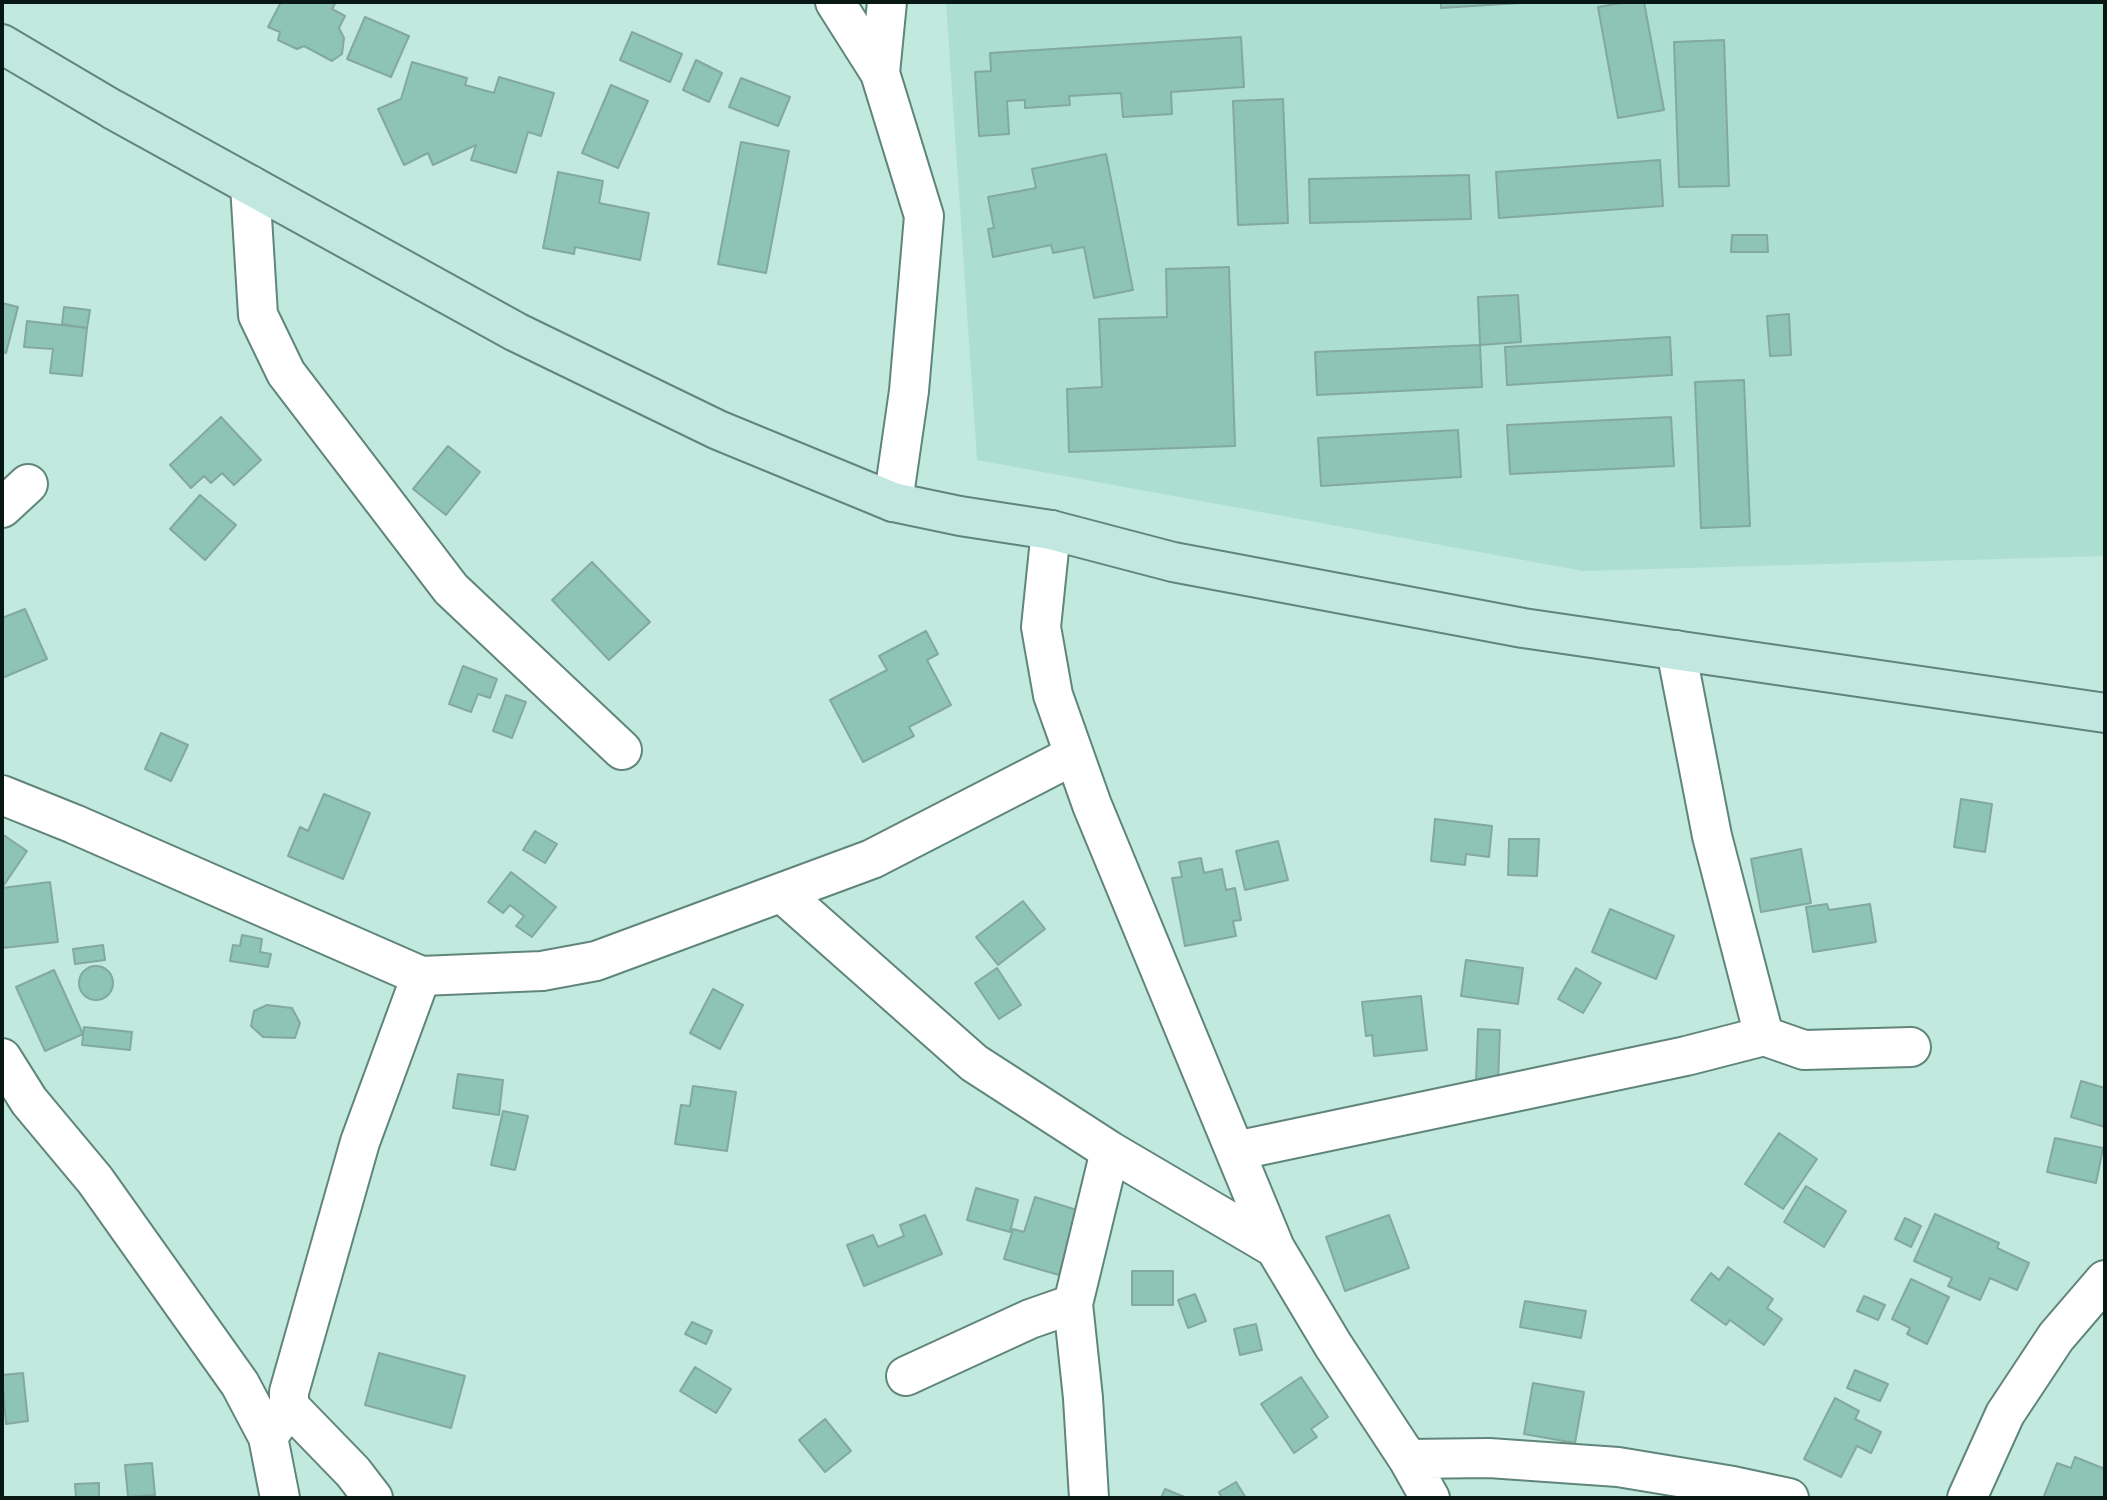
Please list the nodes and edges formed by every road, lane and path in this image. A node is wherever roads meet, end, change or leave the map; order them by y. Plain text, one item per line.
1 (835, 2) edge
2 (887, 2) edge
3 (2, 44) edge
4 (880, 73) junction
5 (250, 185) junction
6 (893, 502) junction
7 (1051, 530) junction
8 (1676, 650) junction
9 (2105, 713) edge
10 (622, 750) dead end
11 (1074, 755) junction
12 (2, 795) edge
13 (782, 893) junction
14 (421, 976) junction
15 (1764, 1036) junction
16 (1911, 1047) dead end
17 (2, 1058) edge
18 (15, 1105) edge
19 (1110, 1151) junction
20 (1235, 1151) junction
21 (1275, 1248) junction
22 (2105, 1280) edge
23 (1073, 1304) junction
24 (906, 1376) dead end
25 (289, 1406) junction
26 (268, 1437) junction
27 (1408, 1459) junction
28 (363, 1485) edge
29 (280, 1498) edge
30 (389, 1498) edge
31 (1089, 1498) edge
32 (1430, 1498) edge
33 (1788, 1498) edge
34 (1967, 1498) edge

1 - 4 street
2 - 4 street
3 - 5 main road
4 - 6 street
5 - 6 main road
5 - 10 street
6 - 7 main road
7 - 8 main road
7 - 11 street
8 - 9 main road
8 - 15 street
11 - 13 street
11 - 20 street
12 - 14 street
13 - 14 street
13 - 19 street
14 - 25 street
15 - 16 street
15 - 20 street
17 - 18 street
18 - 26 street
19 - 21 street
19 - 23 street
20 - 21 street
21 - 27 street
22 - 34 street
23 - 24 street
23 - 31 street
25 - 26 street
25 - 28 street
26 - 29 street
27 - 32 street
27 - 33 street
28 - 30 street

